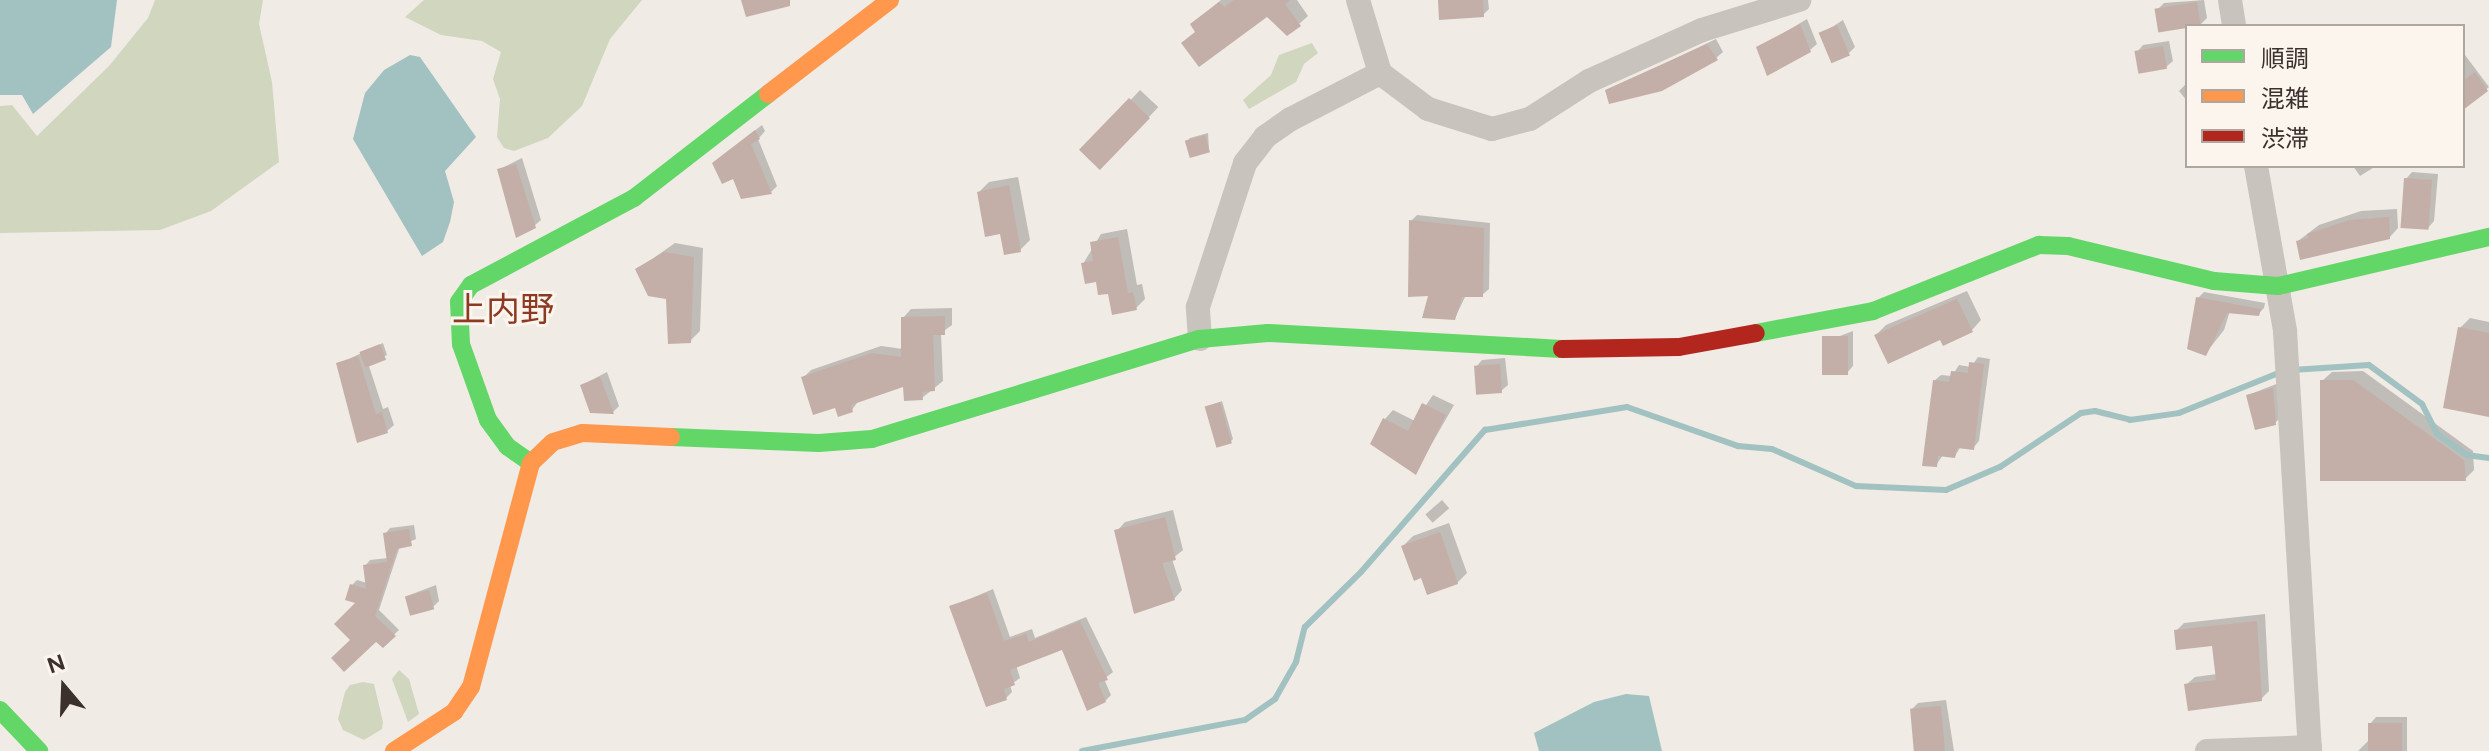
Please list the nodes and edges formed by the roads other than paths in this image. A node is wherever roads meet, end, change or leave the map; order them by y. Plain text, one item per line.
1 (890, 0) edge
2 (1358, 0) edge
3 (1799, 0) edge
4 (2230, 0) edge
5 (2234, 24) edge
6 (1380, 73) junction
7 (2256, 168) edge
8 (2489, 237) edge
9 (2278, 286) junction
10 (1200, 339) junction
11 (531, 463) junction
12 (0, 710) edge
13 (408, 748) edge
14 (2310, 749) edge
15 (39, 751) edge
16 (2207, 751) edge

1 - 11 street
2 - 6 street
3 - 6 street
4 - 5 street
6 - 10 street
7 - 9 street
8 - 9 street
9 - 10 street
9 - 14 street
10 - 11 street
11 - 13 street
12 - 15 street
14 - 16 street

